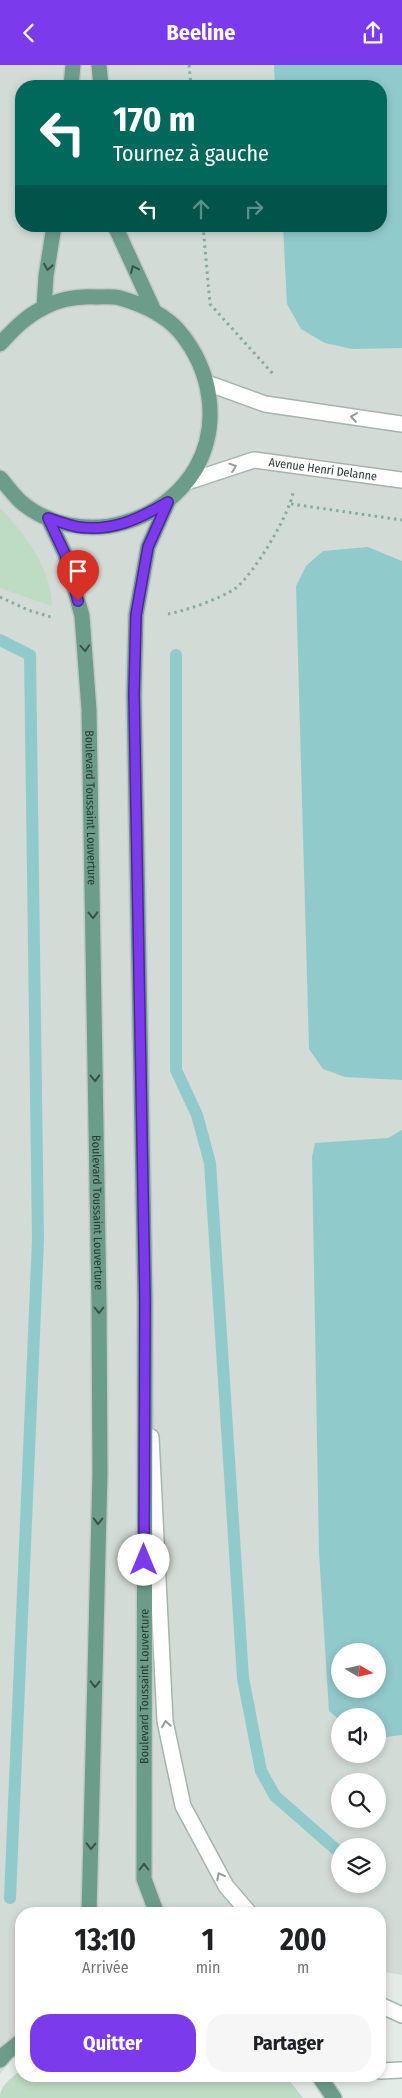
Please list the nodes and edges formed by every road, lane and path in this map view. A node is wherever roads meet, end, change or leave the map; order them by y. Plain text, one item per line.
1 (73, 65) edge
2 (99, 65) edge
3 (189, 65) edge
4 (72, 80) edge
5 (100, 80) edge
6 (190, 80) edge
7 (53, 232) edge
8 (118, 232) edge
9 (204, 232) edge
10 (44, 307) junction
11 (154, 311) junction
12 (0, 344) edge
13 (207, 383) junction
14 (306, 411) junction
15 (402, 424) edge
16 (298, 464) junction
17 (0, 478) edge
18 (402, 480) edge
19 (187, 482) junction
20 (168, 502) junction
21 (291, 504) junction
22 (48, 518) junction
23 (402, 520) edge
24 (0, 597) edge
25 (168, 614) dead end
26 (51, 617) dead end
27 (145, 1301) junction
28 (89, 1907) edge
29 (154, 1907) edge
30 (244, 1907) edge
31 (386, 2008) edge
32 (402, 2015) edge
33 (15, 2045) edge
34 (2, 2055) edge
35 (386, 2071) edge
36 (402, 2071) edge
37 (323, 2082) edge
38 (334, 2098) edge

1 - 4 main road
2 - 5 main road
3 - 6 path
7 -> 10 main road
11 -> 8 main road
9 - 14 path
10 - 11 main road
10 - 12 main road
11 - 13 main road
13 - 14 main road
13 - 19 main road
15 -> 14 main road
16 - 18 main road, Avenue Henri Delanne
19 -> 16 main road, Avenue Henri Delanne
16 - 21 path
17 - 22 main road
19 - 20 main road
20 - 22 main road
20 - 27 main road, Boulevard Toussaint Louverture
21 - 23 path
21 - 25 path
22 -> 28 main road, Boulevard Toussaint Louverture
24 - 26 path
29 -> 27 main road, Boulevard Toussaint Louverture
30 -> 27 main road
31 - 32 main road
33 - 34 main road
35 - 36 main road
37 - 38 main road

